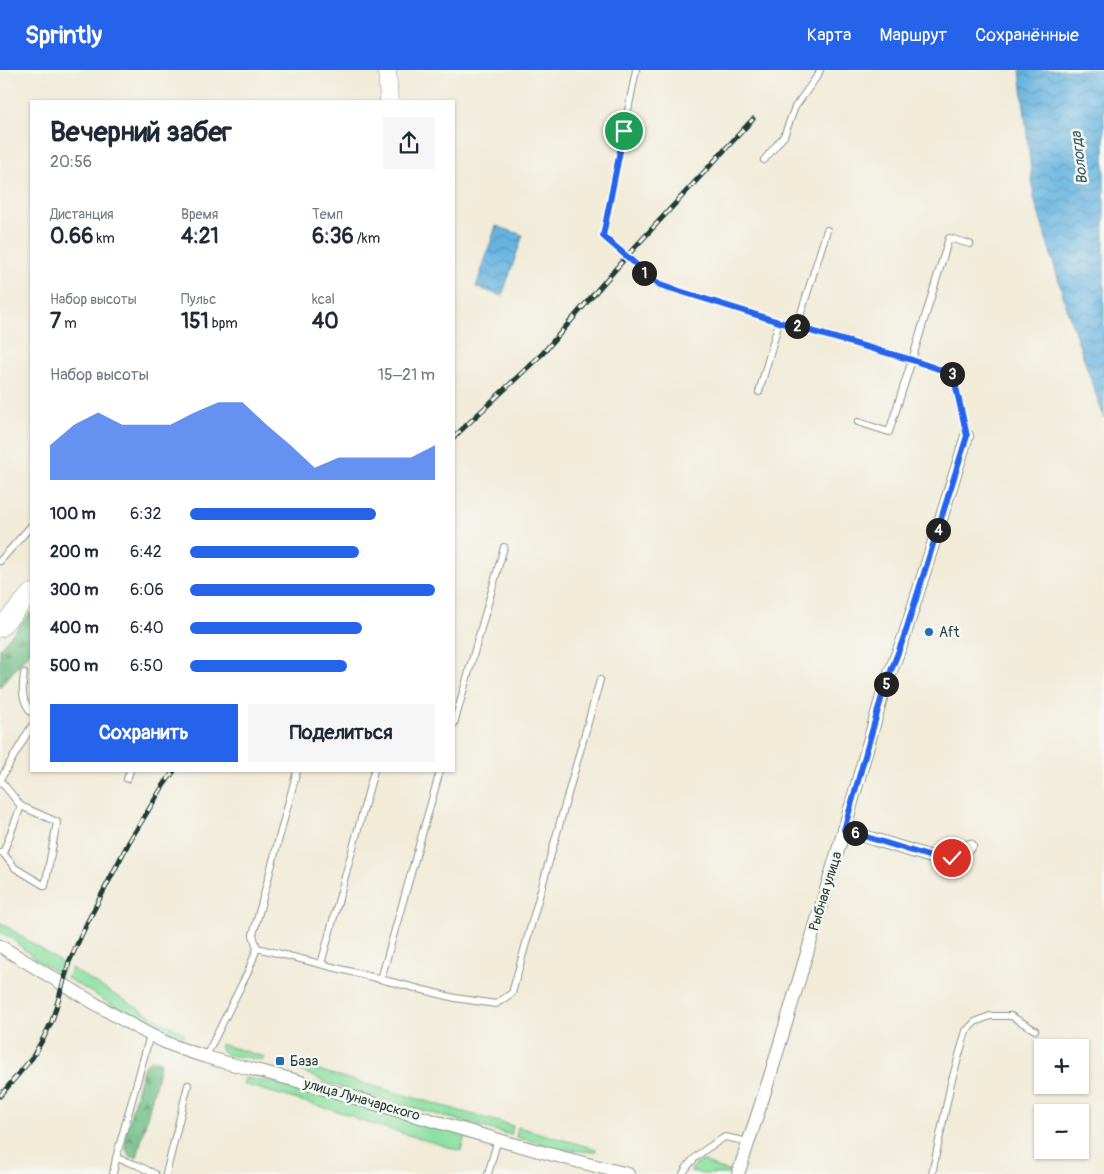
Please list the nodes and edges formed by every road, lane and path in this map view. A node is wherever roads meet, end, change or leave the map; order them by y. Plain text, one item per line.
1 (387, 70) edge
2 (636, 70) edge
3 (820, 70) edge
4 (389, 100) edge
5 (764, 160) dead end
6 (827, 230) dead end
7 (970, 244) dead end
8 (779, 322) junction
9 (797, 326) junction
10 (912, 360) junction
11 (759, 392) dead end
12 (858, 422) dead end
13 (967, 436) joint
14 (30, 527) edge
15 (504, 547) dead end
16 (0, 561) edge
17 (30, 594) edge
18 (1, 624) edge
19 (24, 673) dead end
20 (600, 680) dead end
21 (30, 711) edge
22 (455, 720) edge
23 (30, 729) edge
24 (130, 772) edge
25 (297, 772) edge
26 (374, 772) edge
27 (440, 772) edge
28 (127, 779) dead end
29 (0, 780) edge
30 (21, 806) junction
31 (844, 830) junction
32 (970, 846) dead end
33 (2, 852) edge
34 (0, 946) edge
35 (257, 948) junction
36 (321, 964) junction
37 (381, 979) junction
38 (1035, 1030) dead end
39 (150, 1035) junction
40 (206, 1056) junction
41 (188, 1085) dead end
42 (498, 1139) junction
43 (749, 1142) junction
44 (116, 1158) junction
45 (612, 1172) edge
46 (113, 1174) edge
47 (155, 1174) edge
48 (166, 1174) edge
49 (488, 1174) edge
50 (628, 1174) edge
51 (682, 1174) edge
52 (738, 1174) edge
53 (932, 1174) edge

1 - 4 main road
2 - 8 lane
3 - 5 lane
6 - 9 lane
7 - 10 lane
8 - 9 lane
8 - 11 lane
9 - 10 lane
10 - 12 lane
10 - 13 lane
13 - 31 street, Рыбная улица
14 - 16 lane
15 - 22 lane
17 - 18 main road
19 - 21 lane
20 - 37 lane
23 - 29 lane
24 - 28 lane
25 - 35 lane
26 - 36 lane
27 - 37 lane
29 - 30 lane
30 - 33 lane
30 - 33 lane
31 - 32 street
31 - 43 street, Рыбная улица
34 - 39 street, улица Луначарского
35 - 36 lane
35 - 40 lane
36 - 37 lane
38 - 53 lane
39 - 40 street, улица Луначарского
39 - 44 lane
40 - 42 street, улица Луначарского
41 - 48 lane
42 - 45 street, улица Луначарского
42 - 49 lane
43 - 51 lane
43 - 52 street, Рыбная улица
44 - 46 lane
44 - 47 lane
45 - 50 street, улица Луначарского

